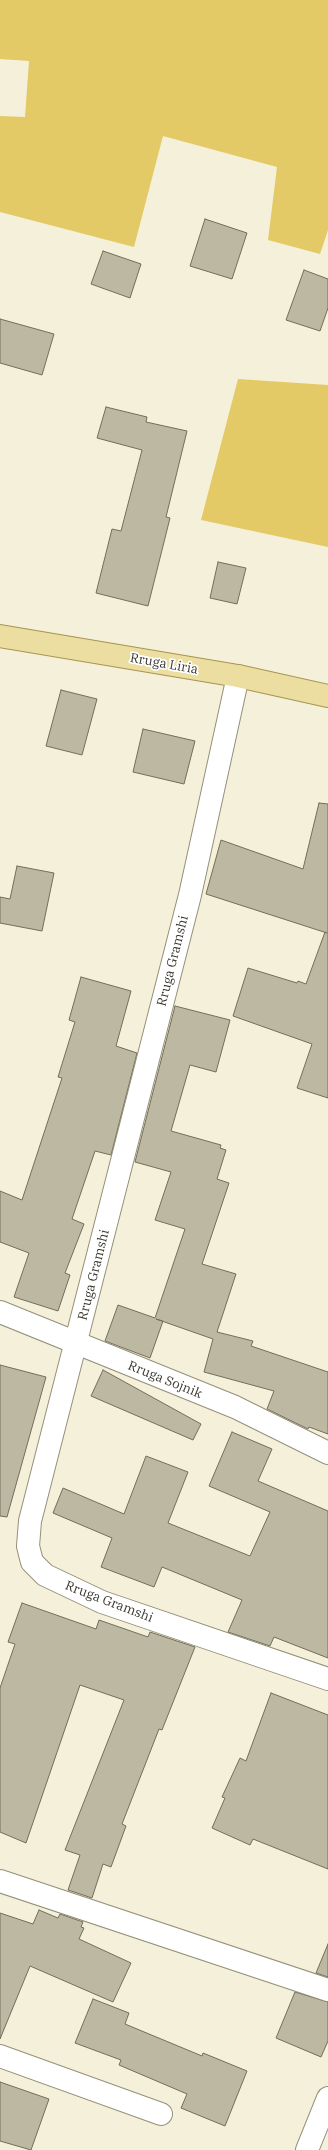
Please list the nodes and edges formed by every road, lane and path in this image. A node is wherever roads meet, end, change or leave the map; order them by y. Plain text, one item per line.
1 (0, 636) edge
2 (238, 676) junction
3 (328, 696) edge
4 (0, 1312) edge
5 (76, 1344) junction
6 (328, 1453) edge
7 (328, 1680) edge
8 (0, 1881) edge
9 (328, 1990) edge
10 (0, 2056) edge
11 (328, 2098) edge
12 (162, 2114) dead end
13 (307, 2150) edge

1 - 2 main road, Rruga Liria
2 - 3 main road, Rruga Liria
2 - 5 street, Rruga Gramshi
4 - 5 street, Rruga Sojnik
5 - 6 street, Rruga Sojnik
5 - 7 street, Rruga Gramshi
8 - 9 street
10 - 12 street
11 - 13 street

